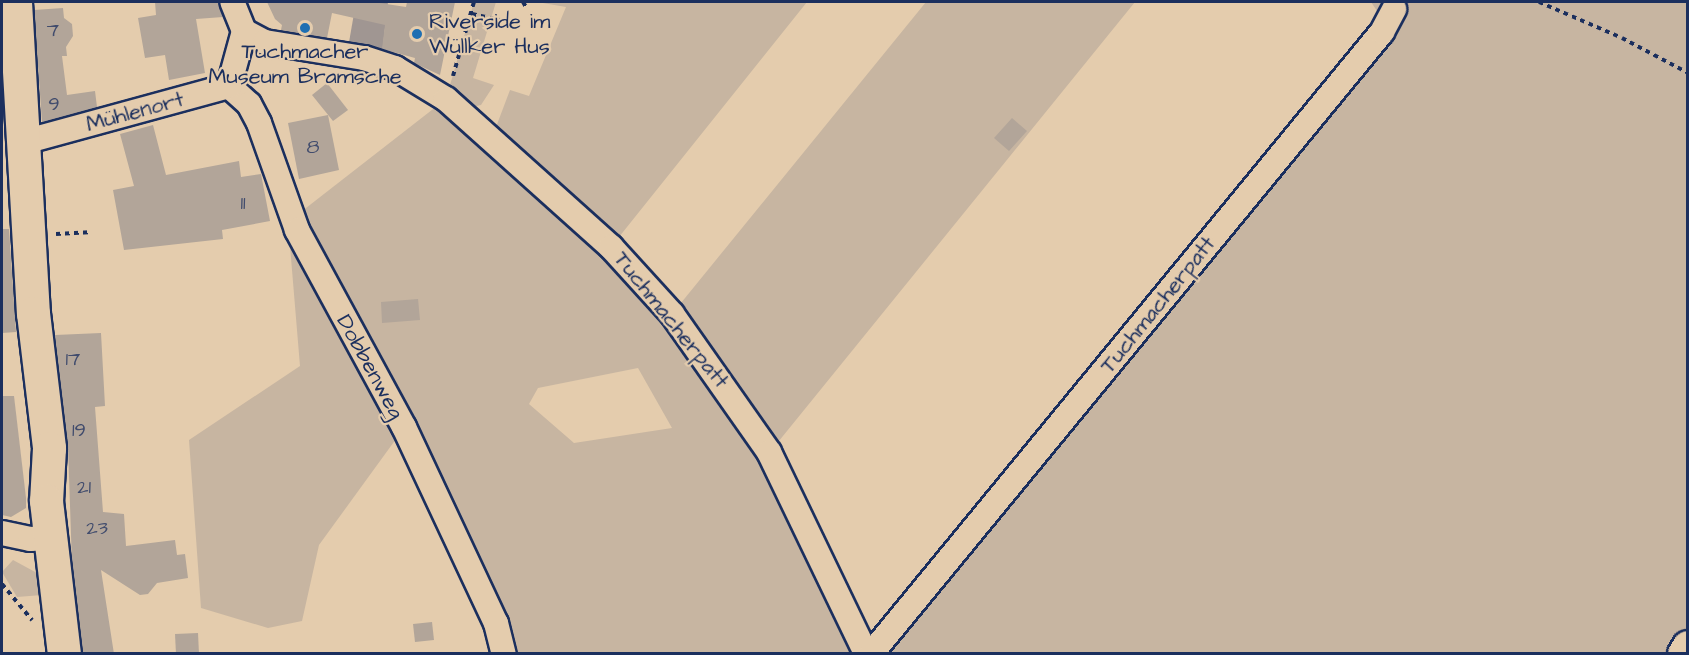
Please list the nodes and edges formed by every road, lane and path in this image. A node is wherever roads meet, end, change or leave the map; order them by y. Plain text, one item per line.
1 (15, 2) edge
2 (232, 2) edge
3 (474, 2) edge
4 (523, 2) edge
5 (1539, 2) edge
6 (526, 7) dead end
7 (1394, 9) dead end
8 (472, 14) junction
9 (522, 25) dead end
10 (244, 31) junction
11 (1688, 73) edge
12 (229, 86) junction
13 (446, 99) junction
14 (19, 136) edge
15 (2, 533) edge
16 (50, 538) junction
17 (1688, 647) edge
18 (64, 654) edge
19 (504, 654) edge
20 (866, 654) edge
21 (871, 654) edge
22 (1684, 654) edge

1 - 14 main road
2 - 10 street
3 - 8 path
4 - 6 path
5 - 11 path
7 - 21 street, Tuchmacherpatt
8 - 9 path
8 - 13 path
10 - 12 street
10 - 13 street, Tuchmacherpatt
12 - 14 street, Mühlenort
12 - 19 street, Dobbenweg
13 - 20 street, Tuchmacherpatt
14 - 16 main road
15 - 16 street
16 - 18 main road
17 - 22 main road

